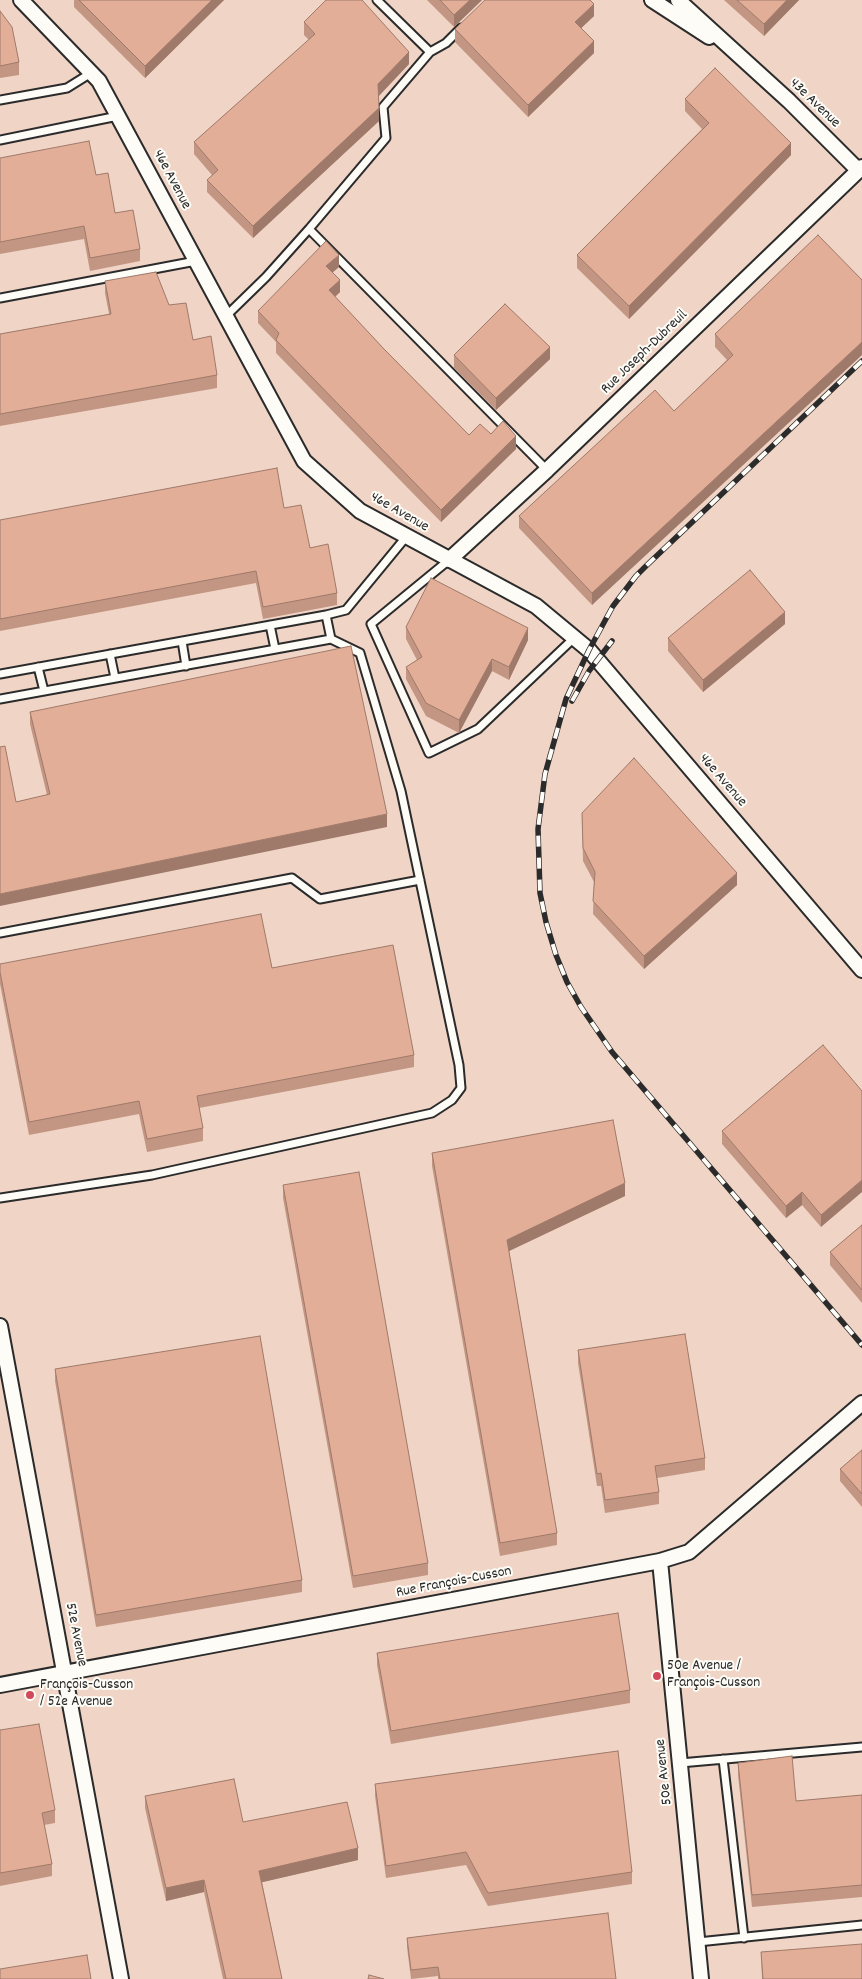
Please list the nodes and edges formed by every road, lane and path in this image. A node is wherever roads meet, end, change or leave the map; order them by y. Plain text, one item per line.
1 (377, 0) edge
2 (652, 0) edge
3 (678, 0) edge
4 (689, 0) edge
5 (27, 2) edge
6 (465, 25) edge
7 (430, 52) junction
8 (747, 62) junction
9 (91, 73) junction
10 (0, 100) edge
11 (118, 116) junction
12 (0, 140) edge
13 (861, 170) edge
14 (309, 229) junction
15 (196, 261) junction
16 (0, 298) edge
17 (226, 316) junction
18 (547, 470) junction
19 (406, 537) junction
20 (449, 560) junction
21 (326, 615) junction
22 (270, 625) junction
23 (574, 638) junction
24 (331, 639) junction
25 (182, 641) junction
26 (275, 650) junction
27 (110, 654) junction
28 (186, 666) junction
29 (38, 667) junction
30 (0, 674) edge
31 (116, 678) junction
32 (44, 691) junction
33 (0, 699) edge
34 (420, 880) junction
35 (0, 933) edge
36 (862, 970) edge
37 (0, 1198) edge
38 (0, 1326) edge
39 (862, 1403) edge
40 (660, 1562) junction
41 (66, 1672) junction
42 (0, 1685) edge
43 (862, 1747) edge
44 (723, 1759) junction
45 (680, 1763) junction
46 (862, 1925) edge
47 (744, 1938) junction
48 (698, 1942) junction
49 (121, 1979) edge
50 (701, 1979) edge

1 - 7 lane
2 - 8 street, 43e Avenue
3 - 8 street, 43e Avenue
4 - 8 street, 43e Avenue
5 - 9 street, 46e Avenue
6 - 7 lane
7 - 14 lane
8 - 13 street, 43e Avenue
9 - 10 lane
9 - 11 street, 46e Avenue
11 - 12 lane
11 - 15 street, 46e Avenue
13 - 18 street, Rue Joseph-Dubreuil
14 - 17 lane
14 - 18 lane
15 - 16 lane
15 - 17 street, 46e Avenue
17 - 19 street, 46e Avenue
18 - 20 street, Rue Joseph-Dubreuil
19 - 20 street, 46e Avenue
19 - 21 lane
20 - 23 street, 46e Avenue
20 - 23 lane
21 - 22 lane
21 - 24 lane
22 - 25 lane
22 - 26 lane
23 - 36 street, 46e Avenue
24 - 26 lane
24 - 34 lane
25 - 27 lane
25 - 28 lane
26 - 28 lane
27 - 29 lane
27 - 31 lane
28 - 31 lane
29 - 30 lane
29 - 32 lane
31 - 32 lane
32 - 33 lane
34 - 35 lane
34 - 37 lane
38 - 41 street, 52e Avenue
39 - 40 street, Rue François-Cusson
40 - 41 street, Rue François-Cusson
40 - 45 street, 50e Avenue
41 - 42 street, Rue François-Cusson
41 - 49 street, 52e Avenue
43 - 44 lane
44 - 45 lane
44 - 47 lane
45 - 48 street, 50e Avenue
46 - 47 lane
47 - 48 lane
48 - 50 street, 50e Avenue

